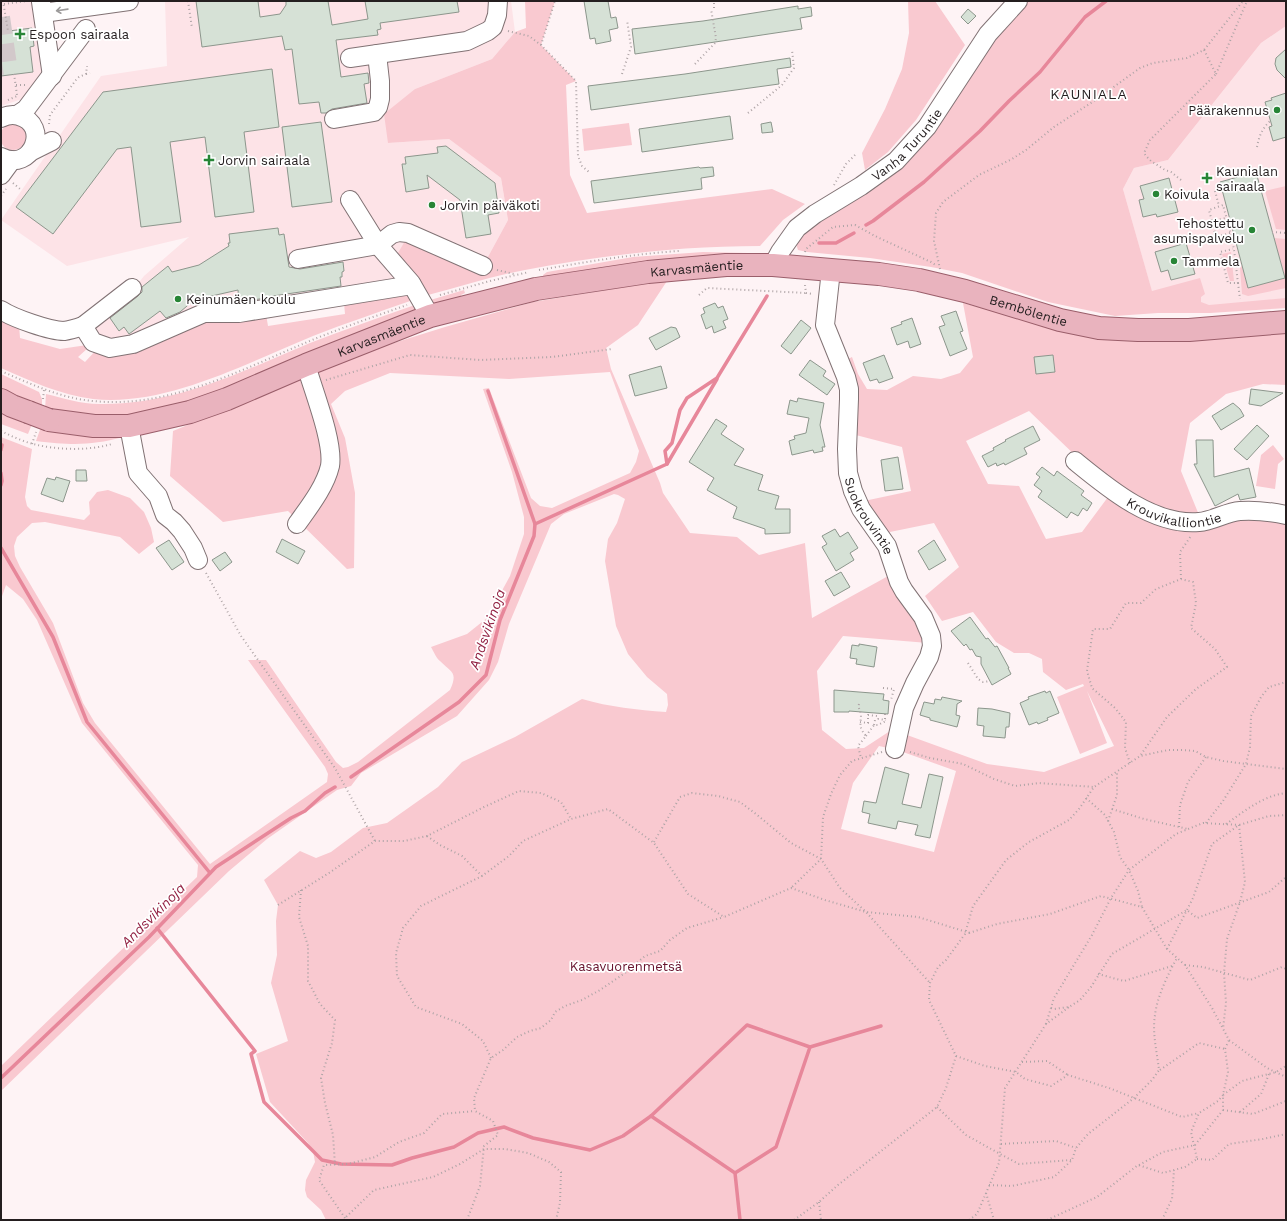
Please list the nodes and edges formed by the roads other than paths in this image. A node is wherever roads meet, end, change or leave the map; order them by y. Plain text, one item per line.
1 (129, 1) edge
2 (498, 1) edge
3 (1018, 1) edge
4 (42, 7) edge
5 (86, 29) dead end
6 (377, 54) junction
7 (350, 58) dead end
8 (52, 76) junction
9 (7, 111) edge
10 (334, 119) dead end
11 (7, 159) edge
12 (1, 175) edge
13 (350, 200) dead end
14 (378, 245) junction
15 (298, 258) dead end
16 (776, 259) junction
17 (483, 266) road end
18 (831, 270) junction
19 (132, 288) dead end
20 (421, 300) junction
21 (1, 310) edge
22 (1286, 322) edge
23 (83, 326) junction
24 (309, 375) junction
25 (1, 400) edge
26 (129, 432) junction
27 (1074, 461) dead end
28 (1286, 515) edge
29 (297, 524) dead end
30 (198, 560) road end
31 (895, 749) road end

1 -> 4 street
2 - 6 street
3 - 16 street, Vanha Turuntie
4 - 8 street
5 - 8 street
6 - 7 street
6 - 10 street
8 - 9 street
9 - 11 street
11 - 12 street
13 - 14 street
14 - 15 street
14 - 17 street
14 - 20 street
16 - 18 main road, Bembölentie
16 - 20 main road, Karvasmäentie
18 - 22 main road, Bembölentie
18 - 31 street, Suokrouvintie
19 - 23 street
20 - 23 street
20 - 24 main road, Karvasmäentie
21 - 23 street
24 - 26 main road, Karvasmäentie
24 - 29 street
25 - 26 main road, Karvasmäentie
26 - 30 street
27 - 28 street, Krouvikalliontie

